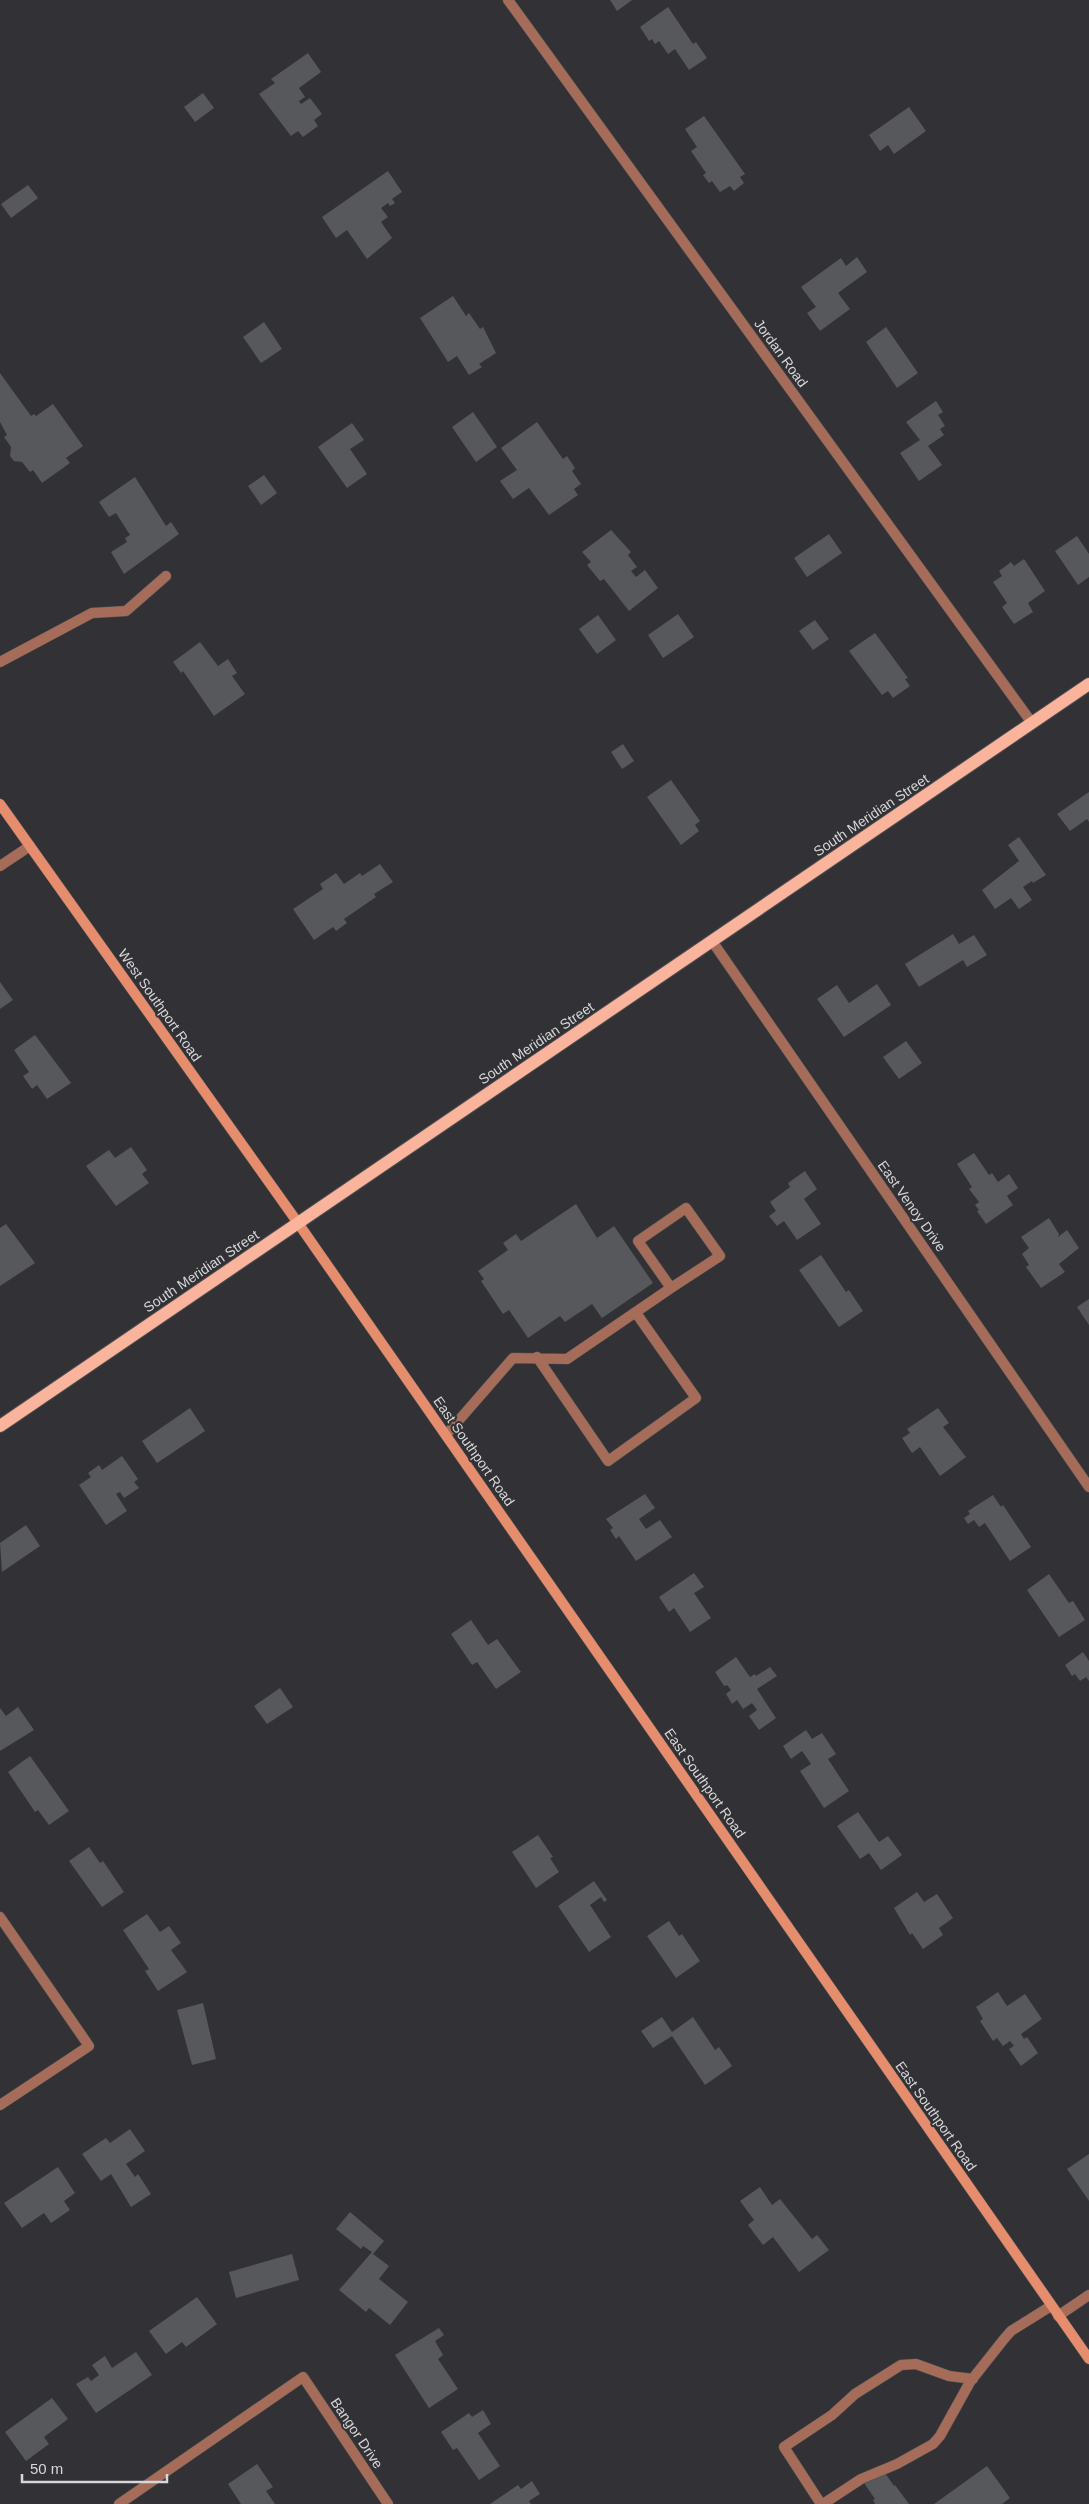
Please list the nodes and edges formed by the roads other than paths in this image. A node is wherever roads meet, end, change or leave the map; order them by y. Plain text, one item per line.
1 (508, 0) edge
2 (166, 576) dead end
3 (0, 662) edge
4 (1089, 684) edge
5 (1032, 723) junction
6 (0, 804) edge
7 (30, 846) junction
8 (0, 866) edge
9 (712, 941) junction
10 (298, 1223) junction
11 (671, 1288) junction
12 (636, 1313) junction
13 (537, 1357) junction
14 (0, 1426) edge
15 (446, 1434) junction
16 (1089, 1487) edge
17 (0, 1917) edge
18 (0, 2105) edge
19 (1089, 2295) edge
20 (1051, 2306) junction
21 (1058, 2316) junction
22 (1089, 2359) edge
23 (973, 2379) junction
24 (119, 2504) edge
25 (388, 2504) edge
26 (822, 2504) edge

1 - 5 street, Jordan Road
2 - 3 street
4 - 5 main road, South Meridian Street
5 - 9 main road, South Meridian Street
6 - 7 main road, West Southport Road
7 - 8 street
7 - 10 main road, West Southport Road
9 - 10 main road, South Meridian Street
9 - 16 street, East Venoy Drive
10 - 14 main road, South Meridian Street
10 - 15 main road, East Southport Road
11 - 11 street
11 - 12 street
12 - 13 street
12 - 13 street
13 - 15 street
15 - 20 main road, East Southport Road
17 - 18 street
19 - 21 street
20 - 21 main road, East Southport Road
20 - 23 street
21 - 22 main road, East Southport Road
23 - 26 street
23 - 26 street
24 - 25 street, Bangor Drive

